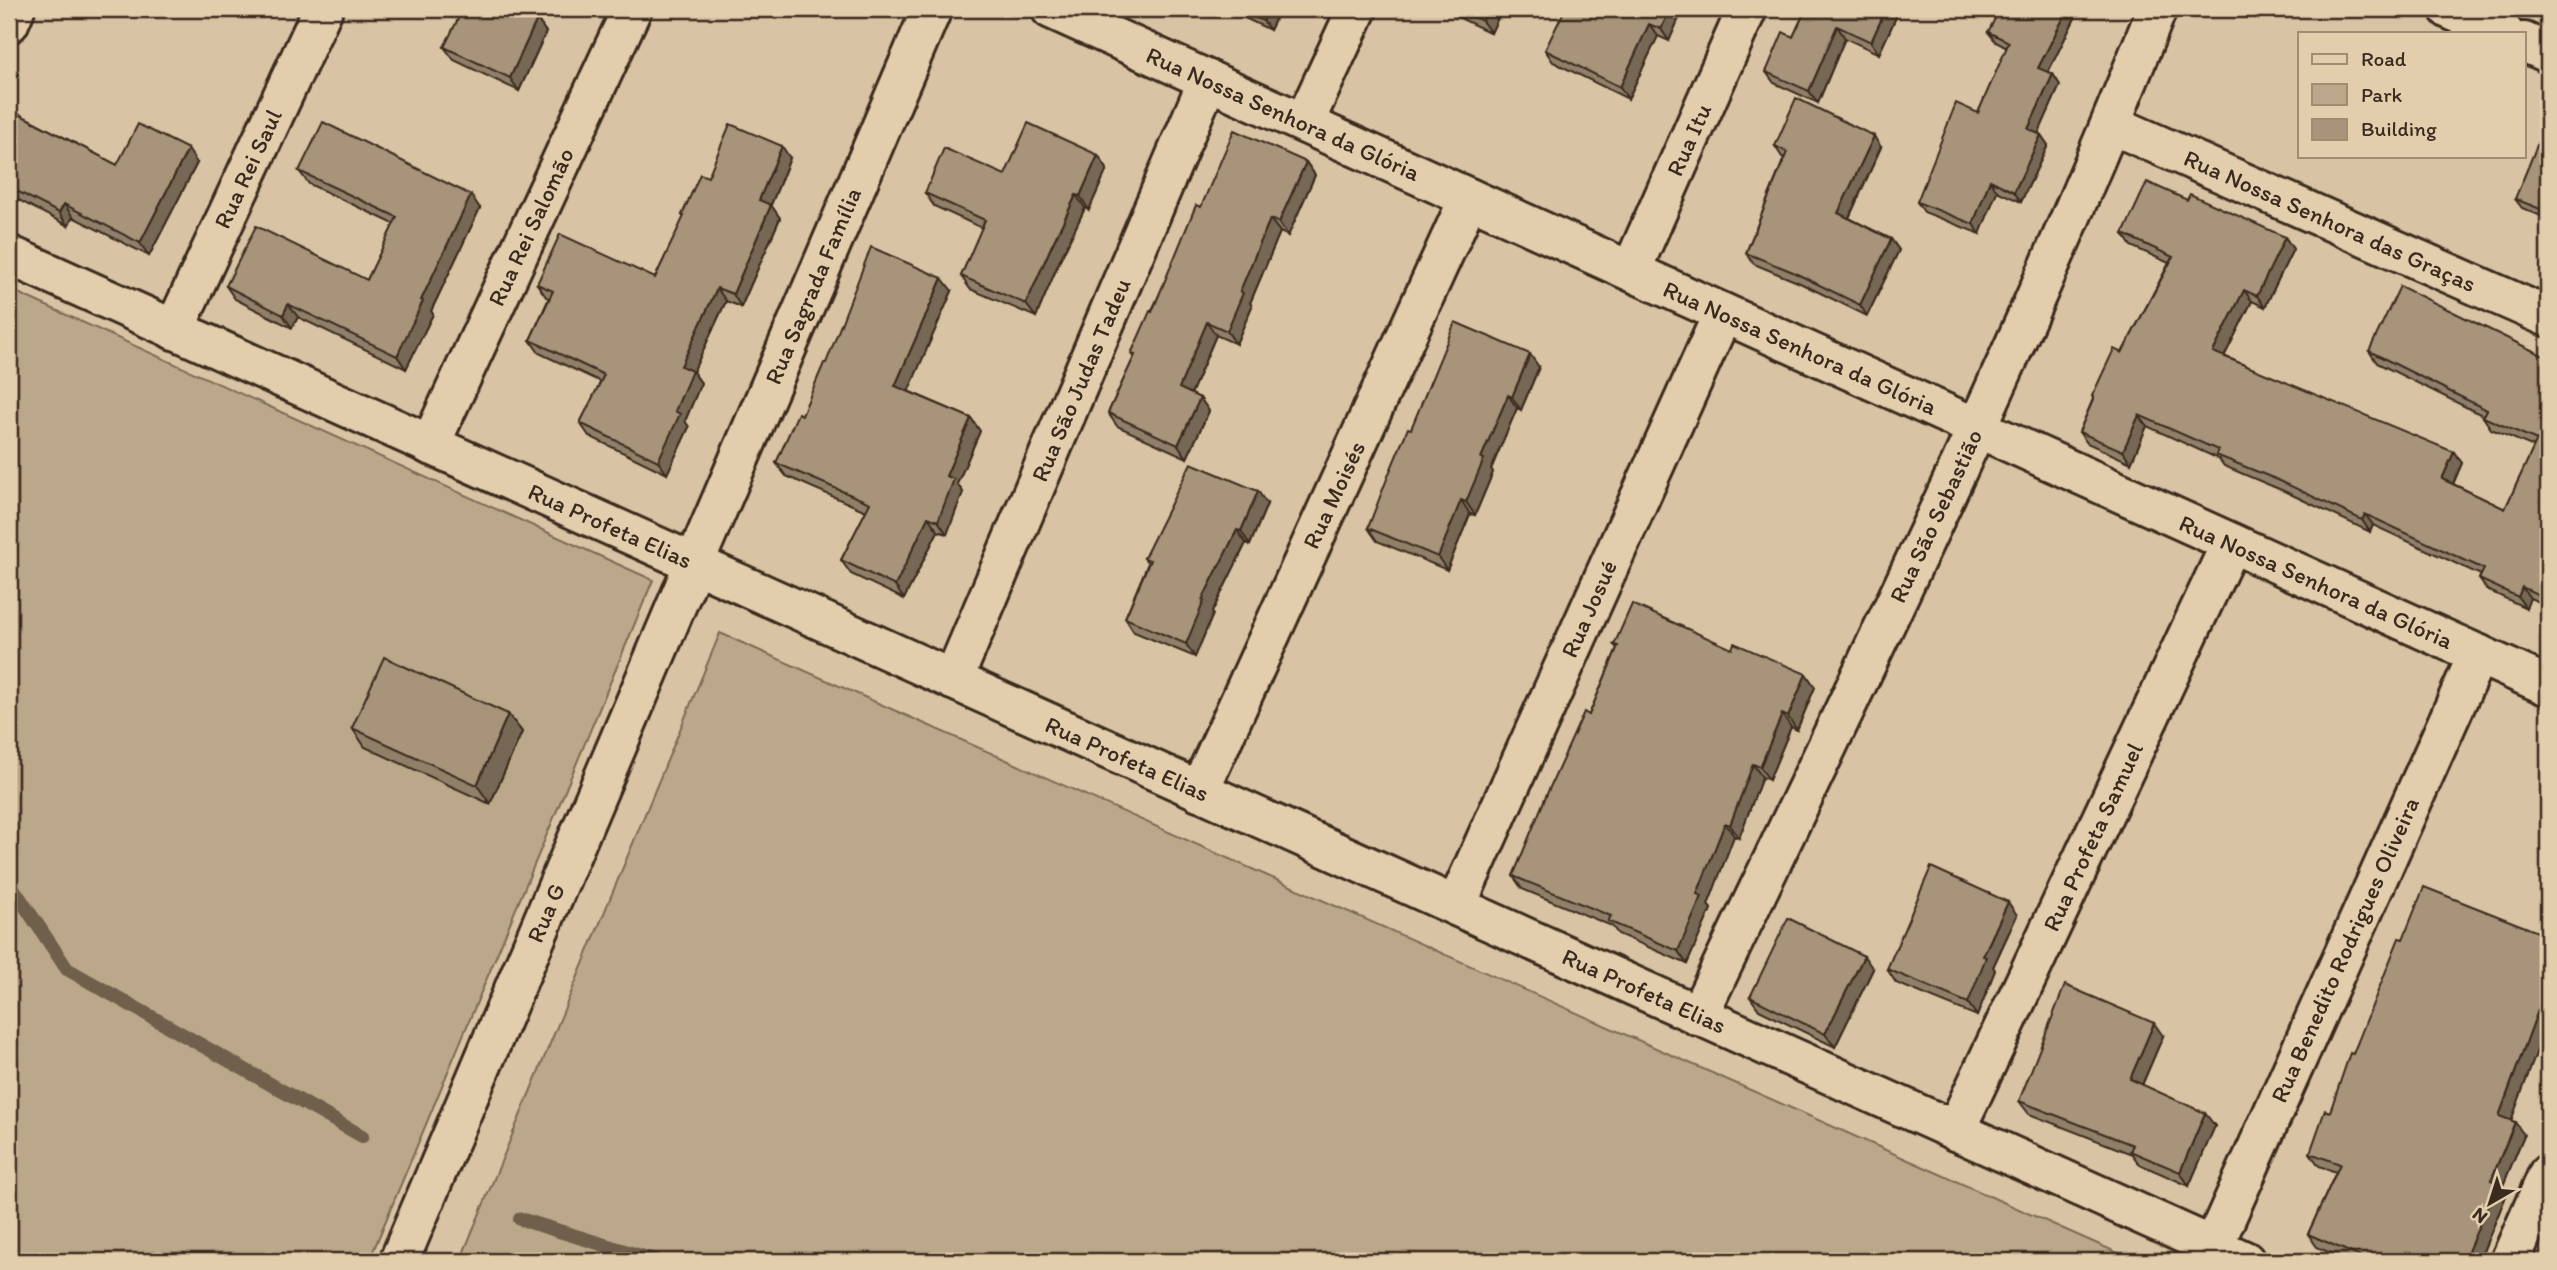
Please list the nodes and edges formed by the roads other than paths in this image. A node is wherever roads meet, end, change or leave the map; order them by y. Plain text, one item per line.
1 (15, 9) edge
2 (323, 9) edge
3 (632, 9) edge
4 (932, 9) edge
5 (1051, 9) edge
6 (1357, 9) edge
7 (1747, 9) edge
8 (2157, 9) edge
9 (2449, 9) edge
10 (9, 23) edge
11 (2502, 32) edge
12 (2526, 43) edge
13 (2548, 53) edge
14 (1208, 80) junction
15 (1304, 123) junction
16 (2111, 124) junction
17 (1469, 198) junction
18 (9, 256) edge
19 (1630, 271) junction
20 (1723, 313) junction
21 (2548, 317) edge
22 (174, 330) junction
23 (1978, 429) junction
24 (430, 445) junction
25 (2231, 543) junction
26 (694, 564) junction
27 (2478, 654) junction
28 (953, 680) junction
29 (2548, 686) edge
30 (1199, 791) junction
31 (1455, 906) junction
32 (1698, 1016) junction
33 (1955, 1131) junction
34 (2548, 1174) edge
35 (2229, 1254) edge
36 (399, 1261) edge
37 (2510, 1261) edge

1 - 10 street
2 - 22 street, Rua Rei Saul
3 - 24 street, Rua Rei Salomão
4 - 26 street, Rua Sagrada Família
5 - 14 street, Rua Nossa Senhora da Glória
6 - 15 street
7 - 19 street, Rua Itu
8 - 16 street, Rua São Sebastião
9 - 11 street
12 - 13 street
14 - 15 street, Rua Nossa Senhora da Glória
14 - 28 street, Rua São Judas Tadeu
15 - 17 street, Rua Nossa Senhora da Glória
16 - 21 street, Rua Nossa Senhora das Graças
16 - 23 street, Rua São Sebastião
17 - 19 street, Rua Nossa Senhora da Glória
17 - 30 street, Rua Moisés
18 - 22 street, Rua Profeta Elias
19 - 20 street, Rua Nossa Senhora da Glória
20 - 23 street, Rua Nossa Senhora da Glória
20 - 31 street, Rua Josué
22 - 24 street, Rua Profeta Elias
23 - 25 street, Rua Nossa Senhora da Glória
23 - 32 street, Rua São Sebastião
24 - 26 street, Rua Profeta Elias
25 - 27 street, Rua Nossa Senhora da Glória
25 - 33 street, Rua Profeta Samuel
26 - 28 street, Rua Profeta Elias
26 - 36 street, Rua G
27 - 29 street, Rua Nossa Senhora da Glória
27 - 35 street, Rua Benedito Rodrigues Oliveira
28 - 30 street, Rua Profeta Elias
30 - 31 street, Rua Profeta Elias
31 - 32 street, Rua Profeta Elias
32 - 33 street, Rua Profeta Elias
33 - 35 street, Rua Profeta Elias
34 - 37 street

